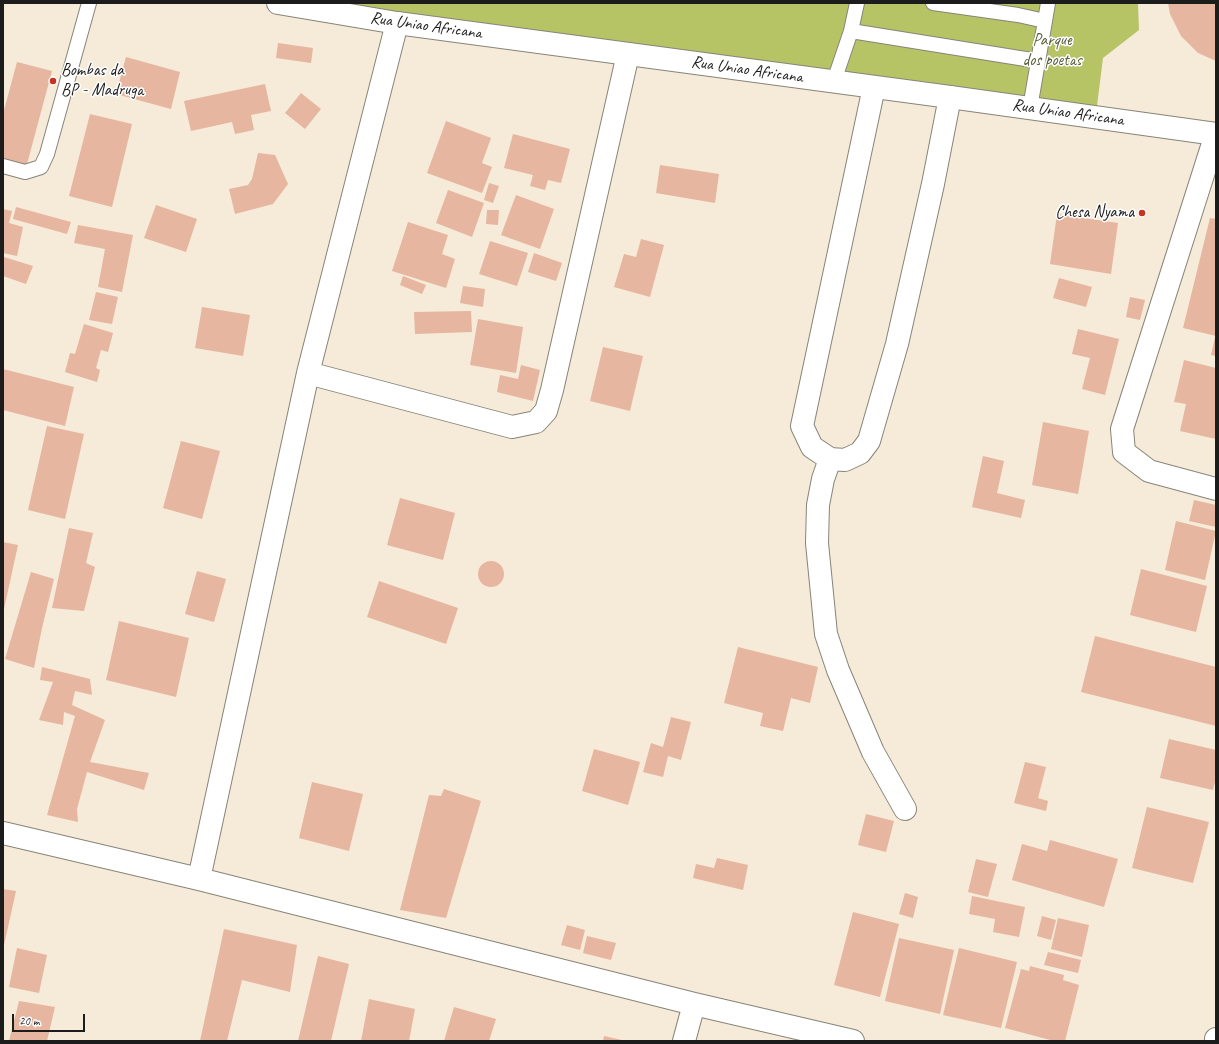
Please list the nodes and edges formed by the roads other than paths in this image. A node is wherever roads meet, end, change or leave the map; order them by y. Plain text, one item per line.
1 (89, 3) edge
2 (278, 3) edge
3 (857, 3) edge
4 (933, 3) edge
5 (1048, 3) edge
6 (1045, 21) junction
7 (397, 23) junction
8 (851, 31) junction
9 (628, 54) junction
10 (1038, 61) junction
11 (834, 82) junction
12 (874, 87) junction
13 (950, 97) junction
14 (1030, 108) junction
15 (1216, 134) edge
16 (3, 166) edge
17 (308, 373) junction
18 (830, 459) junction
19 (1216, 488) edge
20 (905, 809) dead end
21 (3, 833) edge
22 (199, 879) junction
23 (694, 1004) junction
24 (684, 1041) edge
25 (853, 1041) edge

1 - 16 lane
2 - 7 street, Rua Uniao Africana
3 - 8 lane
4 - 6 lane
5 - 6 lane
6 - 10 lane
7 - 9 street, Rua Uniao Africana
7 - 17 street
8 - 10 lane
8 - 11 lane
9 - 11 street, Rua Uniao Africana
9 - 17 street
10 - 14 lane
11 - 12 street, Rua Uniao Africana
12 - 13 street, Rua Uniao Africana
12 - 18 street
13 - 14 street, Rua Uniao Africana
13 - 18 street
14 - 15 street, Rua Uniao Africana
15 - 19 street
17 - 22 street
18 - 20 street
21 - 22 street
22 - 23 street
23 - 24 street
23 - 25 street

